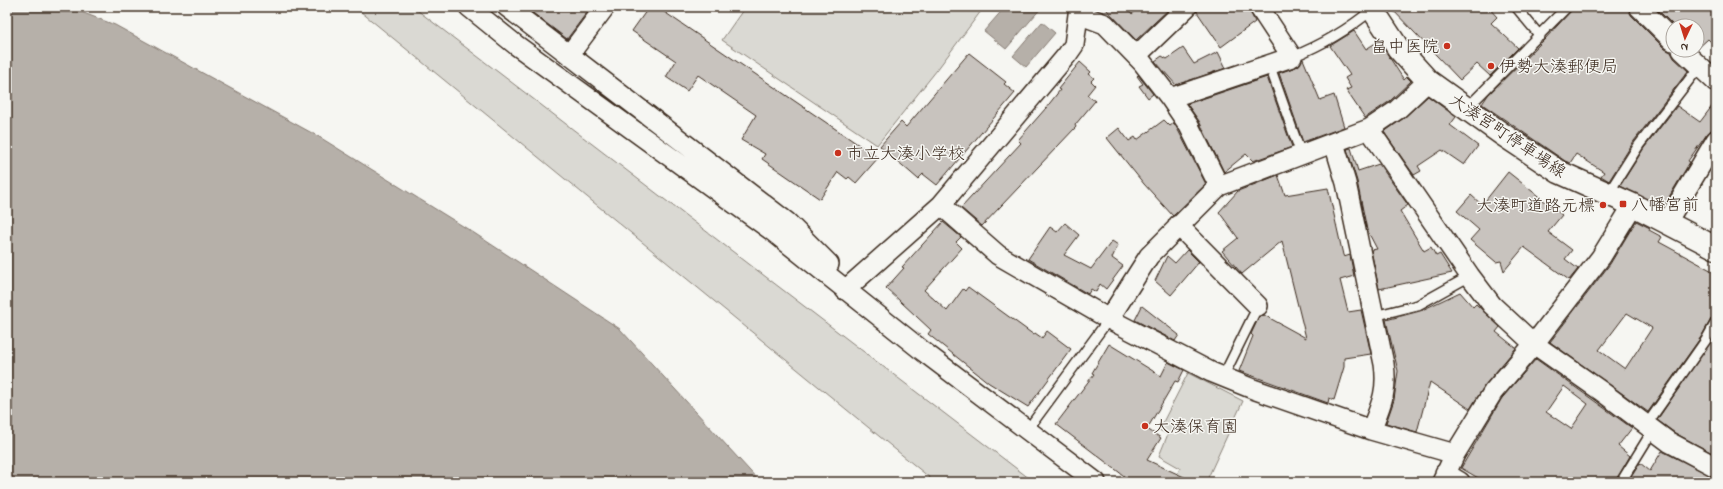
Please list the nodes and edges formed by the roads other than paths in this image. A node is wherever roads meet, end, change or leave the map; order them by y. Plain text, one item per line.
1 (469, 7) edge
2 (507, 7) edge
3 (605, 7) edge
4 (1187, 7) edge
5 (1259, 7) edge
6 (1516, 7) edge
7 (1567, 7) edge
8 (1639, 7) edge
9 (1372, 8) edge
10 (1079, 10) edge
11 (1665, 32) edge
12 (1540, 36) junction
13 (569, 55) junction
14 (1136, 56) junction
15 (1292, 57) junction
16 (1690, 58) edge
17 (1269, 64) junction
18 (1699, 67) junction
19 (1428, 80) junction
20 (1716, 82) edge
21 (1170, 98) junction
22 (1466, 109) junction
23 (1370, 129) junction
24 (1716, 140) edge
25 (1334, 143) junction
26 (1301, 154) junction
27 (1219, 186) junction
28 (1608, 194) junction
29 (941, 205) junction
30 (1633, 205) junction
31 (1667, 222) junction
32 (1178, 225) junction
33 (1716, 248) edge
34 (1470, 276) junction
35 (848, 288) junction
36 (1258, 306) joint
37 (1374, 316) junction
38 (1109, 319) junction
39 (1716, 322) edge
40 (1534, 344) junction
41 (1223, 377) junction
42 (1034, 421) dead end
43 (1650, 427) junction
44 (1372, 430) junction
45 (1455, 454) junction
46 (1716, 466) edge
47 (1449, 479) edge
48 (1096, 482) edge
49 (1621, 482) edge

1 - 35 street
2 - 13 street
3 - 13 street
4 - 14 street
5 - 15 street
6 - 12 lane
7 - 12 lane
8 - 11 street
9 - 15 lane
9 - 19 main road, 大湊宮町停車場線
10 - 14 street
10 - 29 street
12 - 22 lane
13 - 35 street
14 - 21 street
15 - 17 street
16 - 18 street
17 - 21 street
17 - 26 lane
18 - 20 street
18 - 28 lane
19 - 22 main road, 大湊宮町停車場線
19 - 23 street
21 - 27 street
22 - 28 main road, 大湊宮町停車場線
23 - 25 street
23 - 34 street
24 - 31 street
25 - 26 street
25 - 37 street
26 - 27 street
27 - 32 street
28 - 30 main road, 大湊宮町停車場線
29 - 35 street
29 - 38 street
30 - 31 main road, 大湊宮町停車場線
30 - 40 street
31 - 33 main road, 大湊宮町停車場線
32 - 36 street
32 - 38 street
34 - 37 lane
34 - 40 street
35 - 48 street
36 - 41 lane
37 - 44 street
38 - 41 street
38 - 42 lane
39 - 43 lane
40 - 43 street
40 - 45 street
41 - 44 street
43 - 46 street
43 - 49 lane
44 - 45 street
45 - 47 street

